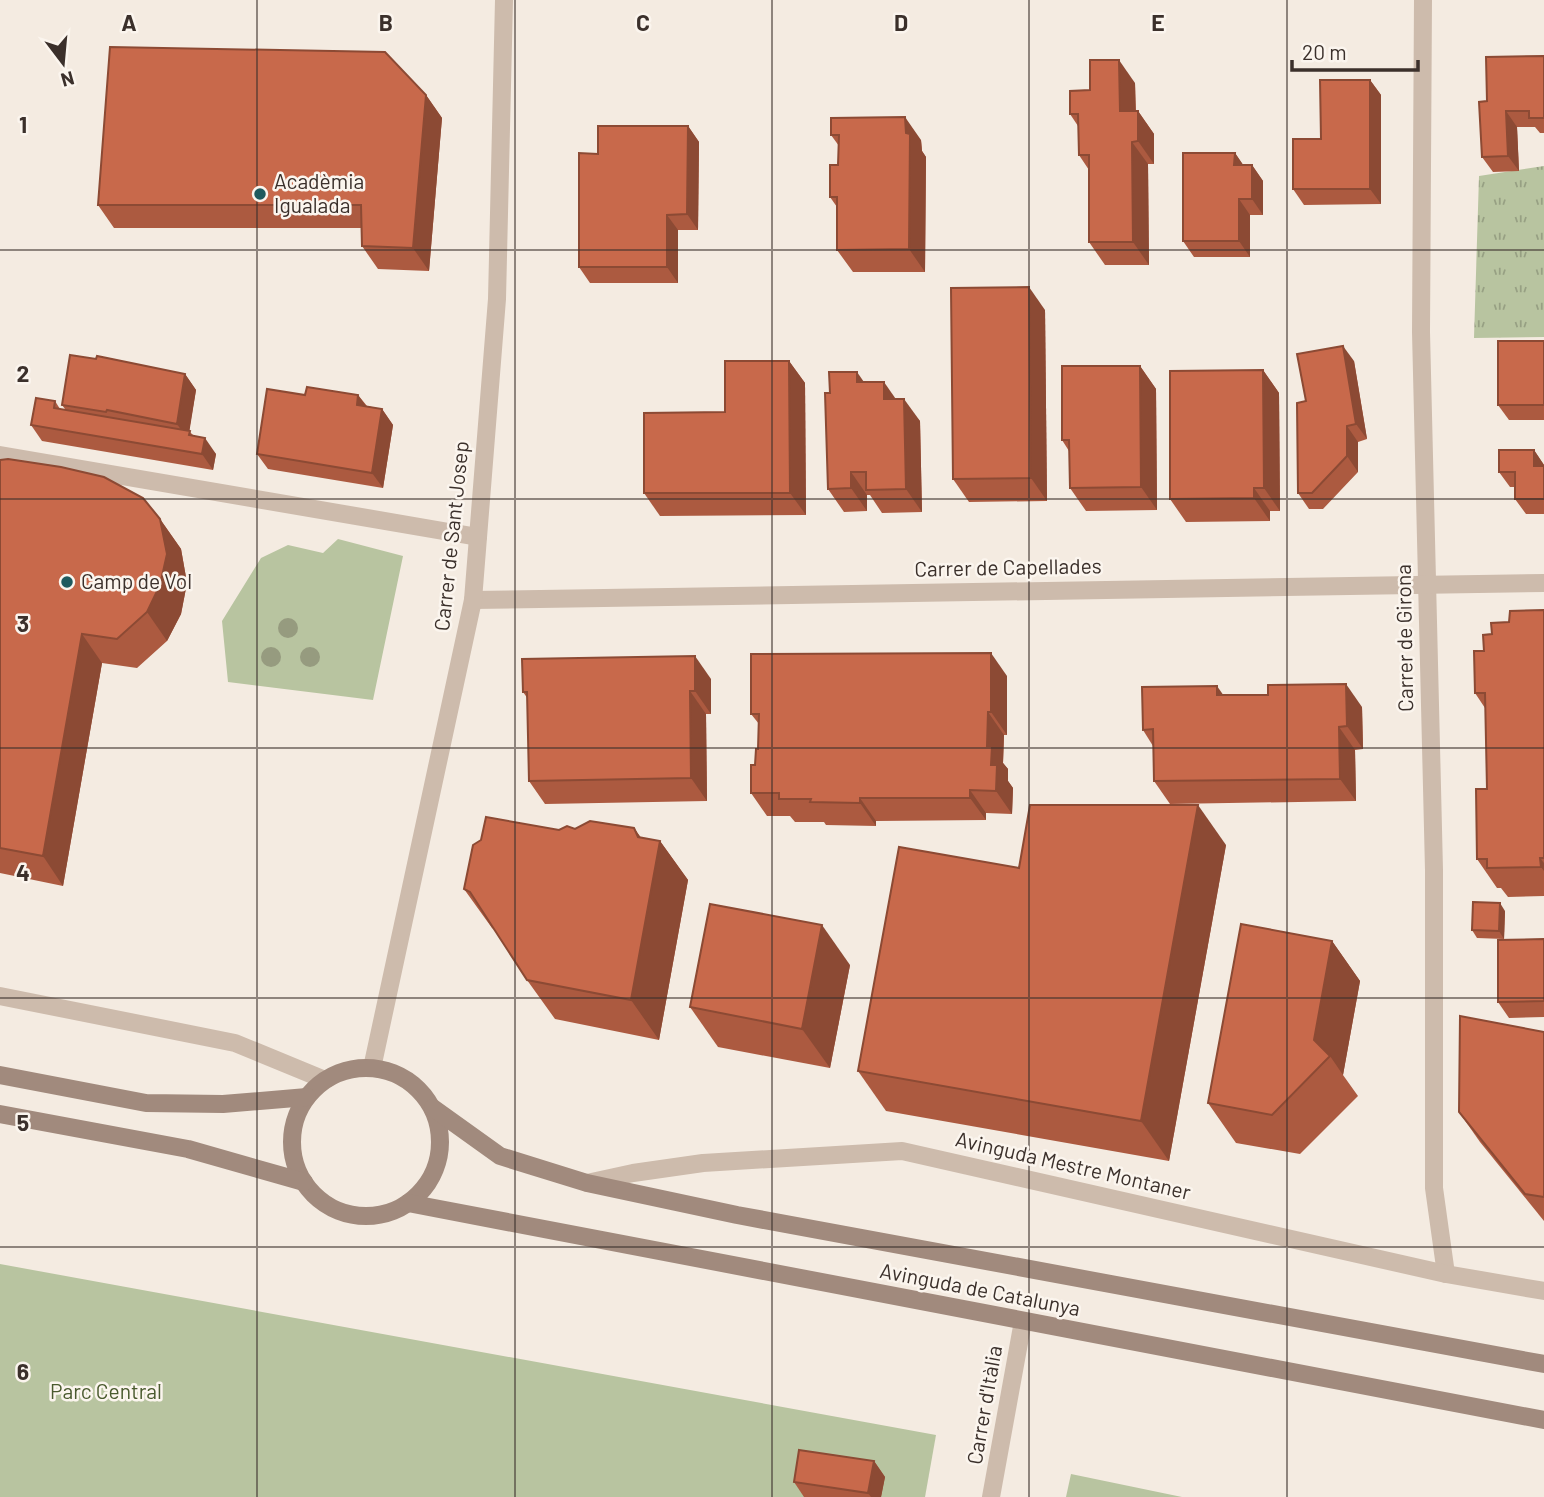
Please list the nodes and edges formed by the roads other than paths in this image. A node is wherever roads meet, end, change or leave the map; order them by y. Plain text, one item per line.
1 (503, 0) edge
2 (1423, 0) edge
3 (0, 454) edge
4 (478, 537) junction
5 (1544, 583) edge
6 (1427, 584) junction
7 (473, 600) junction
8 (0, 996) edge
9 (372, 1068) junction
10 (0, 1075) edge
11 (325, 1080) junction
12 (307, 1097) junction
13 (433, 1108) junction
14 (0, 1114) edge
15 (304, 1182) junction
16 (587, 1183) junction
17 (408, 1203) junction
18 (1446, 1274) junction
19 (1544, 1291) edge
20 (1023, 1321) junction
21 (1544, 1364) edge
22 (1544, 1420) edge
23 (990, 1497) edge

1 - 4 street, Carrer de Sant Josep
2 - 6 street, Carrer de Girona
3 - 4 street
4 - 7 street, Carrer de Sant Josep
5 - 6 street, Carrer de Capellades
6 - 7 street, Carrer de Capellades
6 - 18 street, Carrer de Girona
7 - 9 street, Carrer de Sant Josep
8 - 11 street
9 - 11 street
9 - 13 street
10 - 12 street
11 - 12 street
12 - 15 street
13 - 16 street, Avinguda de Catalunya
13 - 17 street
14 - 15 street
15 - 17 street
16 - 18 street, Avinguda Mestre Montaner
16 - 21 street, Avinguda de Catalunya
17 - 20 street, Avinguda de Catalunya
18 - 19 street, Avinguda Mestre Montaner
20 - 22 street, Avinguda de Catalunya
20 - 23 street, Carrer d'Itàlia

